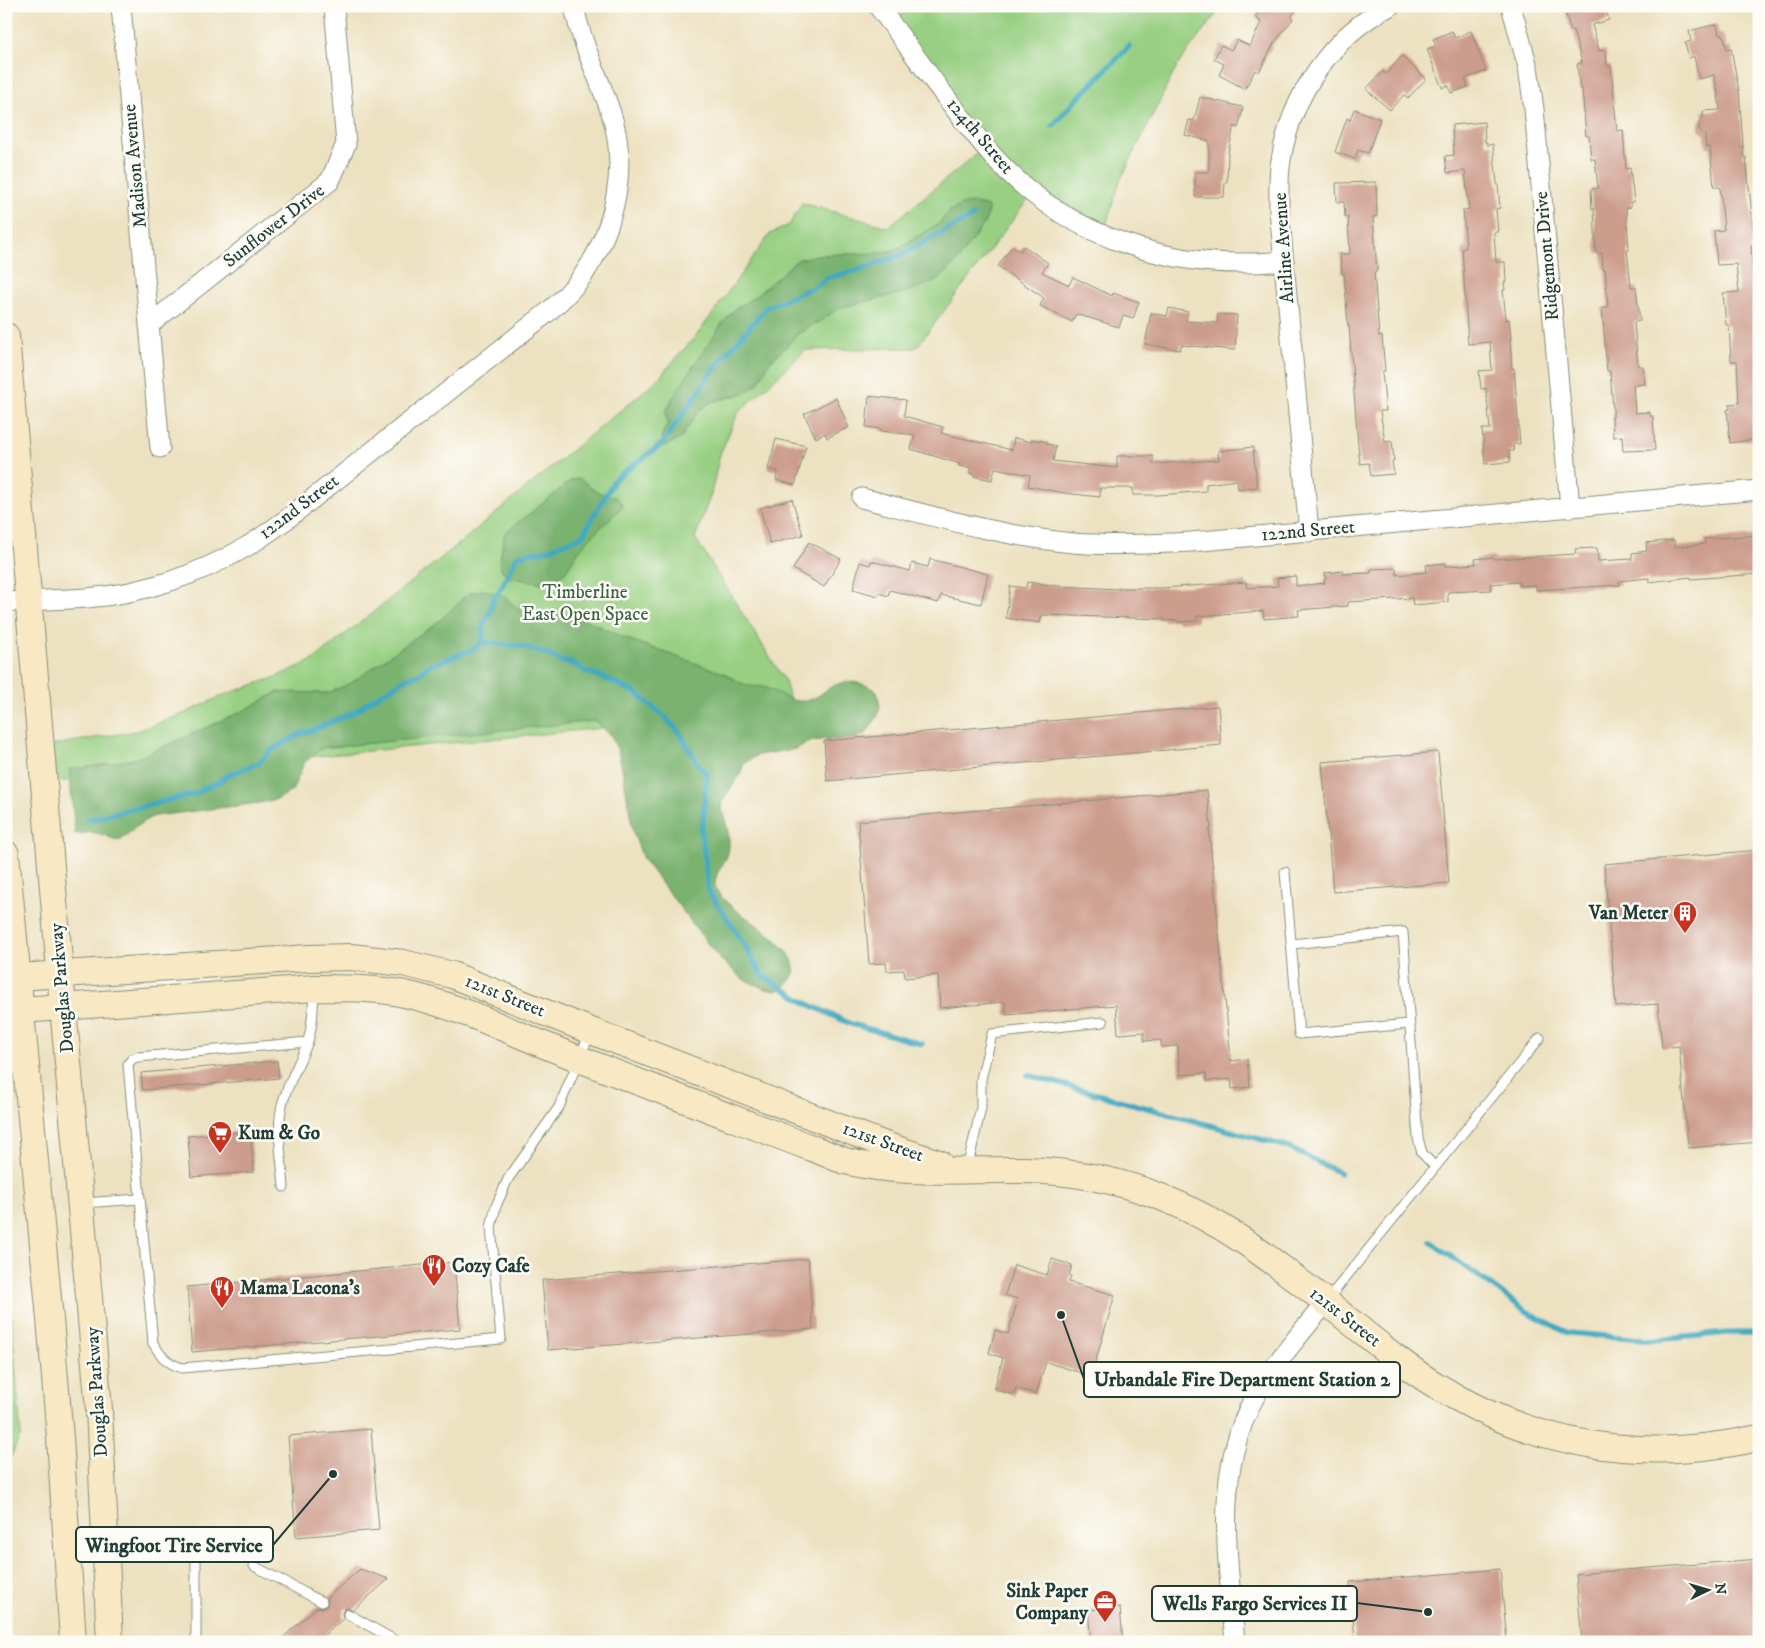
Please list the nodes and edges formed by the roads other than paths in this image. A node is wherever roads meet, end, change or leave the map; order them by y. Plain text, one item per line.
1 (121, 6) edge
2 (334, 6) edge
3 (574, 6) edge
4 (878, 6) edge
5 (1390, 6) edge
6 (1511, 6) edge
7 (1284, 261) junction
8 (149, 325) junction
9 (6, 336) edge
10 (160, 448) dead end
11 (1759, 490) edge
12 (862, 498) dead end
13 (1570, 507) junction
14 (1308, 532) junction
15 (18, 601) edge
16 (6, 854) edge
17 (1285, 872) dead end
18 (1292, 944) junction
19 (60, 974) junction
20 (18, 977) junction
21 (315, 988) junction
22 (63, 1007) junction
23 (22, 1010) junction
24 (1103, 1022) dead end
25 (1409, 1024) junction
26 (590, 1031) junction
27 (1540, 1038) dead end
28 (308, 1042) junction
29 (578, 1059) junction
30 (1435, 1167) junction
31 (966, 1171) junction
32 (284, 1187) dead end
33 (140, 1198) junction
34 (81, 1204) junction
35 (1326, 1302) junction
36 (1759, 1438) edge
37 (196, 1562) dead end
38 (254, 1566) dead end
39 (322, 1602) dead end
40 (348, 1614) dead end
41 (74, 1642) edge
42 (110, 1642) edge
43 (196, 1642) edge
44 (398, 1642) edge
45 (1235, 1642) edge

1 - 8 street, Madison Avenue
2 - 8 street, Sunflower Drive
3 - 15 street, 122nd Street
4 - 7 street, 124th Street
5 - 7 street, Airline Avenue
6 - 13 street, Ridgemont Drive
7 - 14 street, Airline Avenue
8 - 10 street, Madison Avenue
9 - 15 street, Douglas Parkway
11 - 13 street, 122nd Street
12 - 14 street, 122nd Street
13 - 14 street, 122nd Street
15 - 19 street, Douglas Parkway
16 - 20 street
17 - 18 lane
18 - 25 lane
18 - 25 lane
19 - 20 street, 121st Street
19 - 22 street, Douglas Parkway
19 - 26 street, 121st Street
20 - 23 street
21 - 22 street, 121st Street
21 - 28 lane
21 - 29 street, 121st Street
22 - 23 street, 121st Street
22 - 34 street, Douglas Parkway
23 - 41 street
24 - 31 lane
25 - 30 lane
26 - 29 lane
26 - 31 street, 121st Street
27 - 30 lane
28 - 32 lane
28 - 33 lane
29 - 31 street, 121st Street
29 - 33 lane
30 - 35 lane
31 - 35 street, 121st Street
33 - 34 lane
34 - 42 street, Douglas Parkway
35 - 36 street, 121st Street
35 - 45 street
37 - 43 lane
38 - 39 lane
40 - 44 lane

